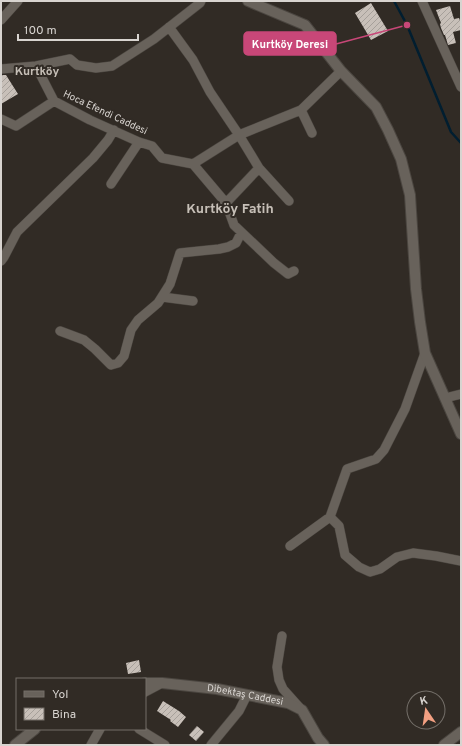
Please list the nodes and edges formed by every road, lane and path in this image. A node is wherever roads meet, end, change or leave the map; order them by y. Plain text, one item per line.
1 (18, 1) edge
2 (200, 1) edge
3 (248, 1) edge
4 (422, 1) edge
5 (1, 20) edge
6 (169, 27) junction
7 (36, 66) junction
8 (1, 69) edge
9 (341, 71) junction
10 (461, 87) edge
11 (54, 101) junction
12 (301, 110) junction
13 (1, 119) edge
14 (114, 130) junction
15 (312, 133) dead end
16 (239, 135) junction
17 (139, 142) junction
18 (193, 164) junction
19 (259, 168) junction
20 (111, 184) dead end
21 (289, 201) dead end
22 (226, 203) junction
23 (241, 232) junction
24 (1, 261) edge
25 (294, 271) dead end
26 (162, 297) junction
27 (193, 301) dead end
28 (60, 331) dead end
29 (425, 353) junction
30 (461, 394) edge
31 (445, 398) junction
32 (461, 434) edge
33 (330, 517) junction
34 (290, 546) dead end
35 (461, 561) edge
36 (282, 636) dead end
37 (146, 683) edge
38 (162, 683) junction
39 (146, 691) edge
40 (247, 695) junction
41 (302, 710) junction
42 (34, 730) edge
43 (99, 730) edge
44 (141, 730) edge
45 (461, 732) edge
46 (14, 745) edge
47 (91, 745) edge
48 (165, 745) edge
49 (211, 745) edge
50 (324, 745) edge
51 (444, 745) edge

1 - 5 street
2 - 6 street
3 - 9 street
4 - 10 street
6 - 7 street
6 - 16 street
7 - 8 street
7 - 11 street
9 - 12 street
9 - 29 street
11 - 13 street, Hoca Efendi Caddesi
11 - 14 street, Hoca Efendi Caddesi
12 - 15 street
12 - 16 street
14 - 17 street, Hoca Efendi Caddesi
14 - 24 street
16 - 18 street
16 - 19 street
17 - 18 street, Hoca Efendi Caddesi
17 - 20 street
18 - 22 street
19 - 21 street
19 - 22 street
22 - 23 street
23 - 25 street
23 - 26 street
26 - 27 street
26 - 28 street
29 - 31 street
29 - 33 street
30 - 31 street
31 - 32 street
33 - 34 street
33 - 35 street
36 - 41 street
37 - 38 street, Dibektaş Caddesi
38 - 39 street
38 - 40 street, Dibektaş Caddesi
40 - 41 street, Dibektaş Caddesi
40 - 49 street
41 - 50 street
42 - 46 street
43 - 47 street
44 - 48 street
45 - 51 street

